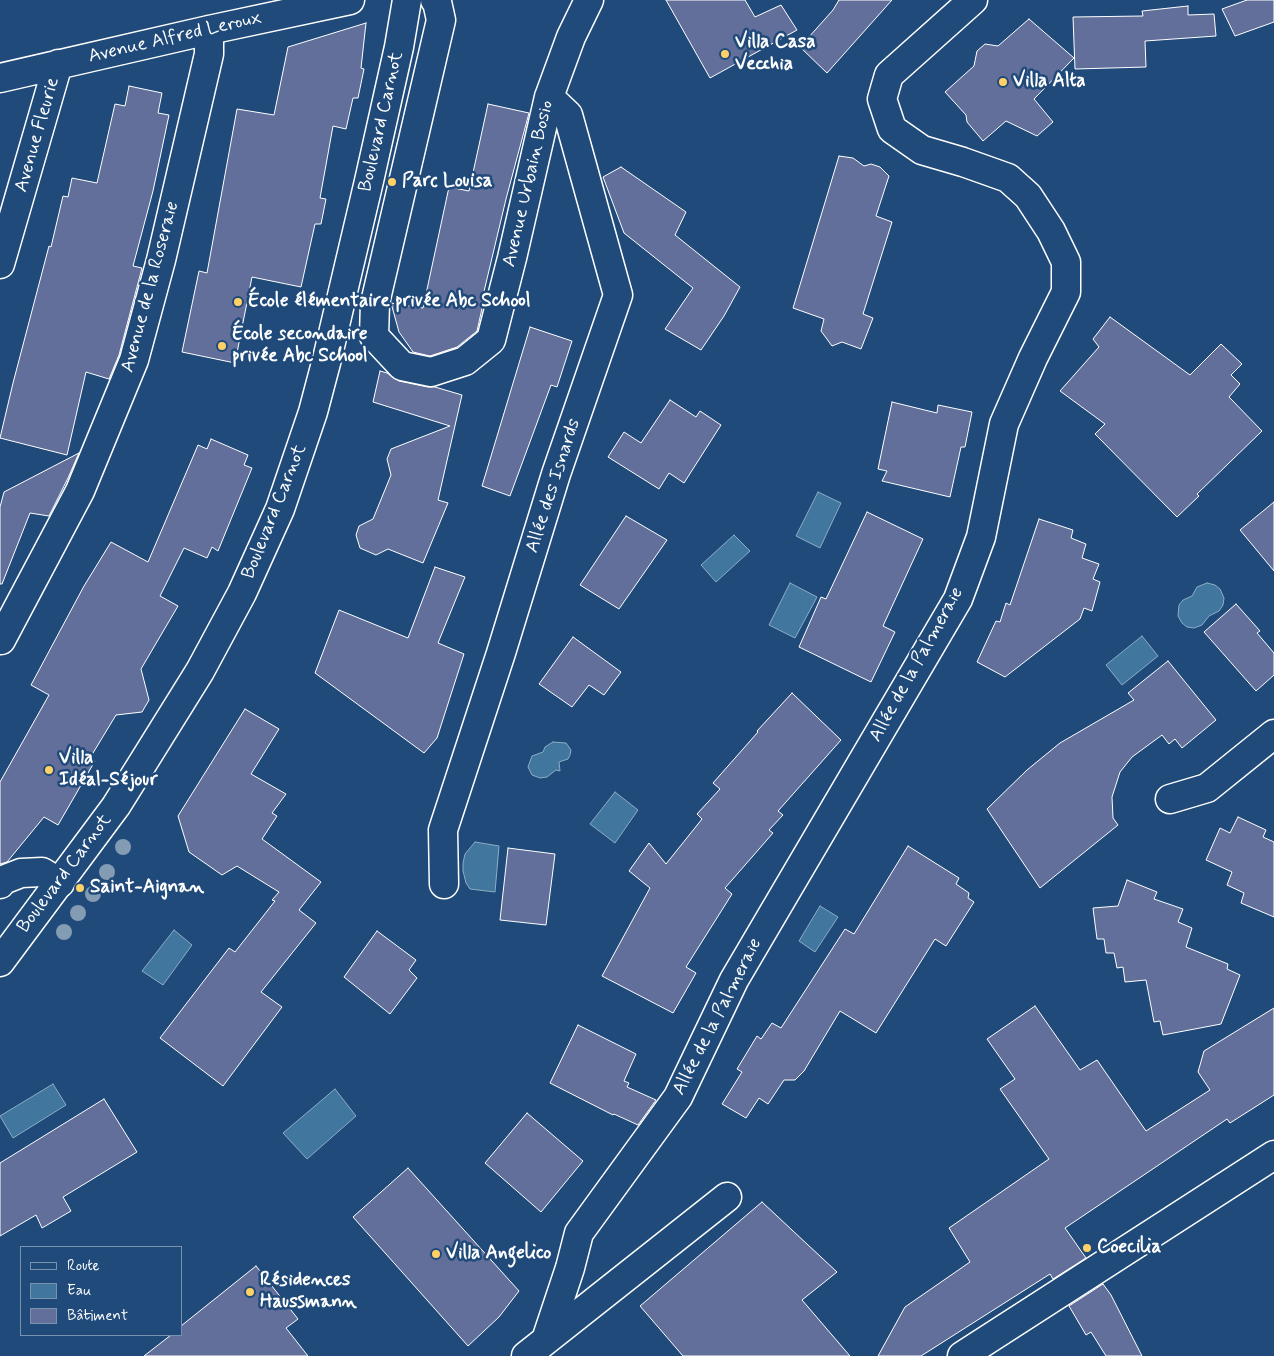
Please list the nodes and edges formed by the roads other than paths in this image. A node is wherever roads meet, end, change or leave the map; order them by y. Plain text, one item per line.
1 (350, 0) edge
2 (407, 0) edge
3 (435, 0) edge
4 (589, 0) edge
5 (973, 0) edge
6 (209, 30) junction
7 (58, 64) junction
8 (0, 78) edge
9 (549, 97) junction
10 (0, 264) edge
11 (1, 640) edge
12 (1274, 734) edge
13 (1170, 800) dead end
14 (60, 883) junction
15 (0, 884) edge
16 (444, 884) dead end
17 (0, 962) edge
18 (1274, 1155) edge
19 (727, 1197) dead end
20 (536, 1348) edge
21 (962, 1356) edge

1 - 6 street, Avenue Alfred Leroux
2 - 14 street, Boulevard Carnot
3 - 9 street, Avenue Urbain Bosio
4 - 9 street, Avenue Urbain Bosio
5 - 20 street, Allée de la Palmeraie
6 - 7 street, Avenue Alfred Leroux
6 - 11 street, Avenue de la Roseraie
7 - 8 street, Avenue Alfred Leroux
7 - 10 street, Avenue Fleurie
9 - 16 street, Allée des Isnards
12 - 13 street
14 - 15 street
14 - 17 street, Boulevard Carnot
18 - 21 street
19 - 20 street

